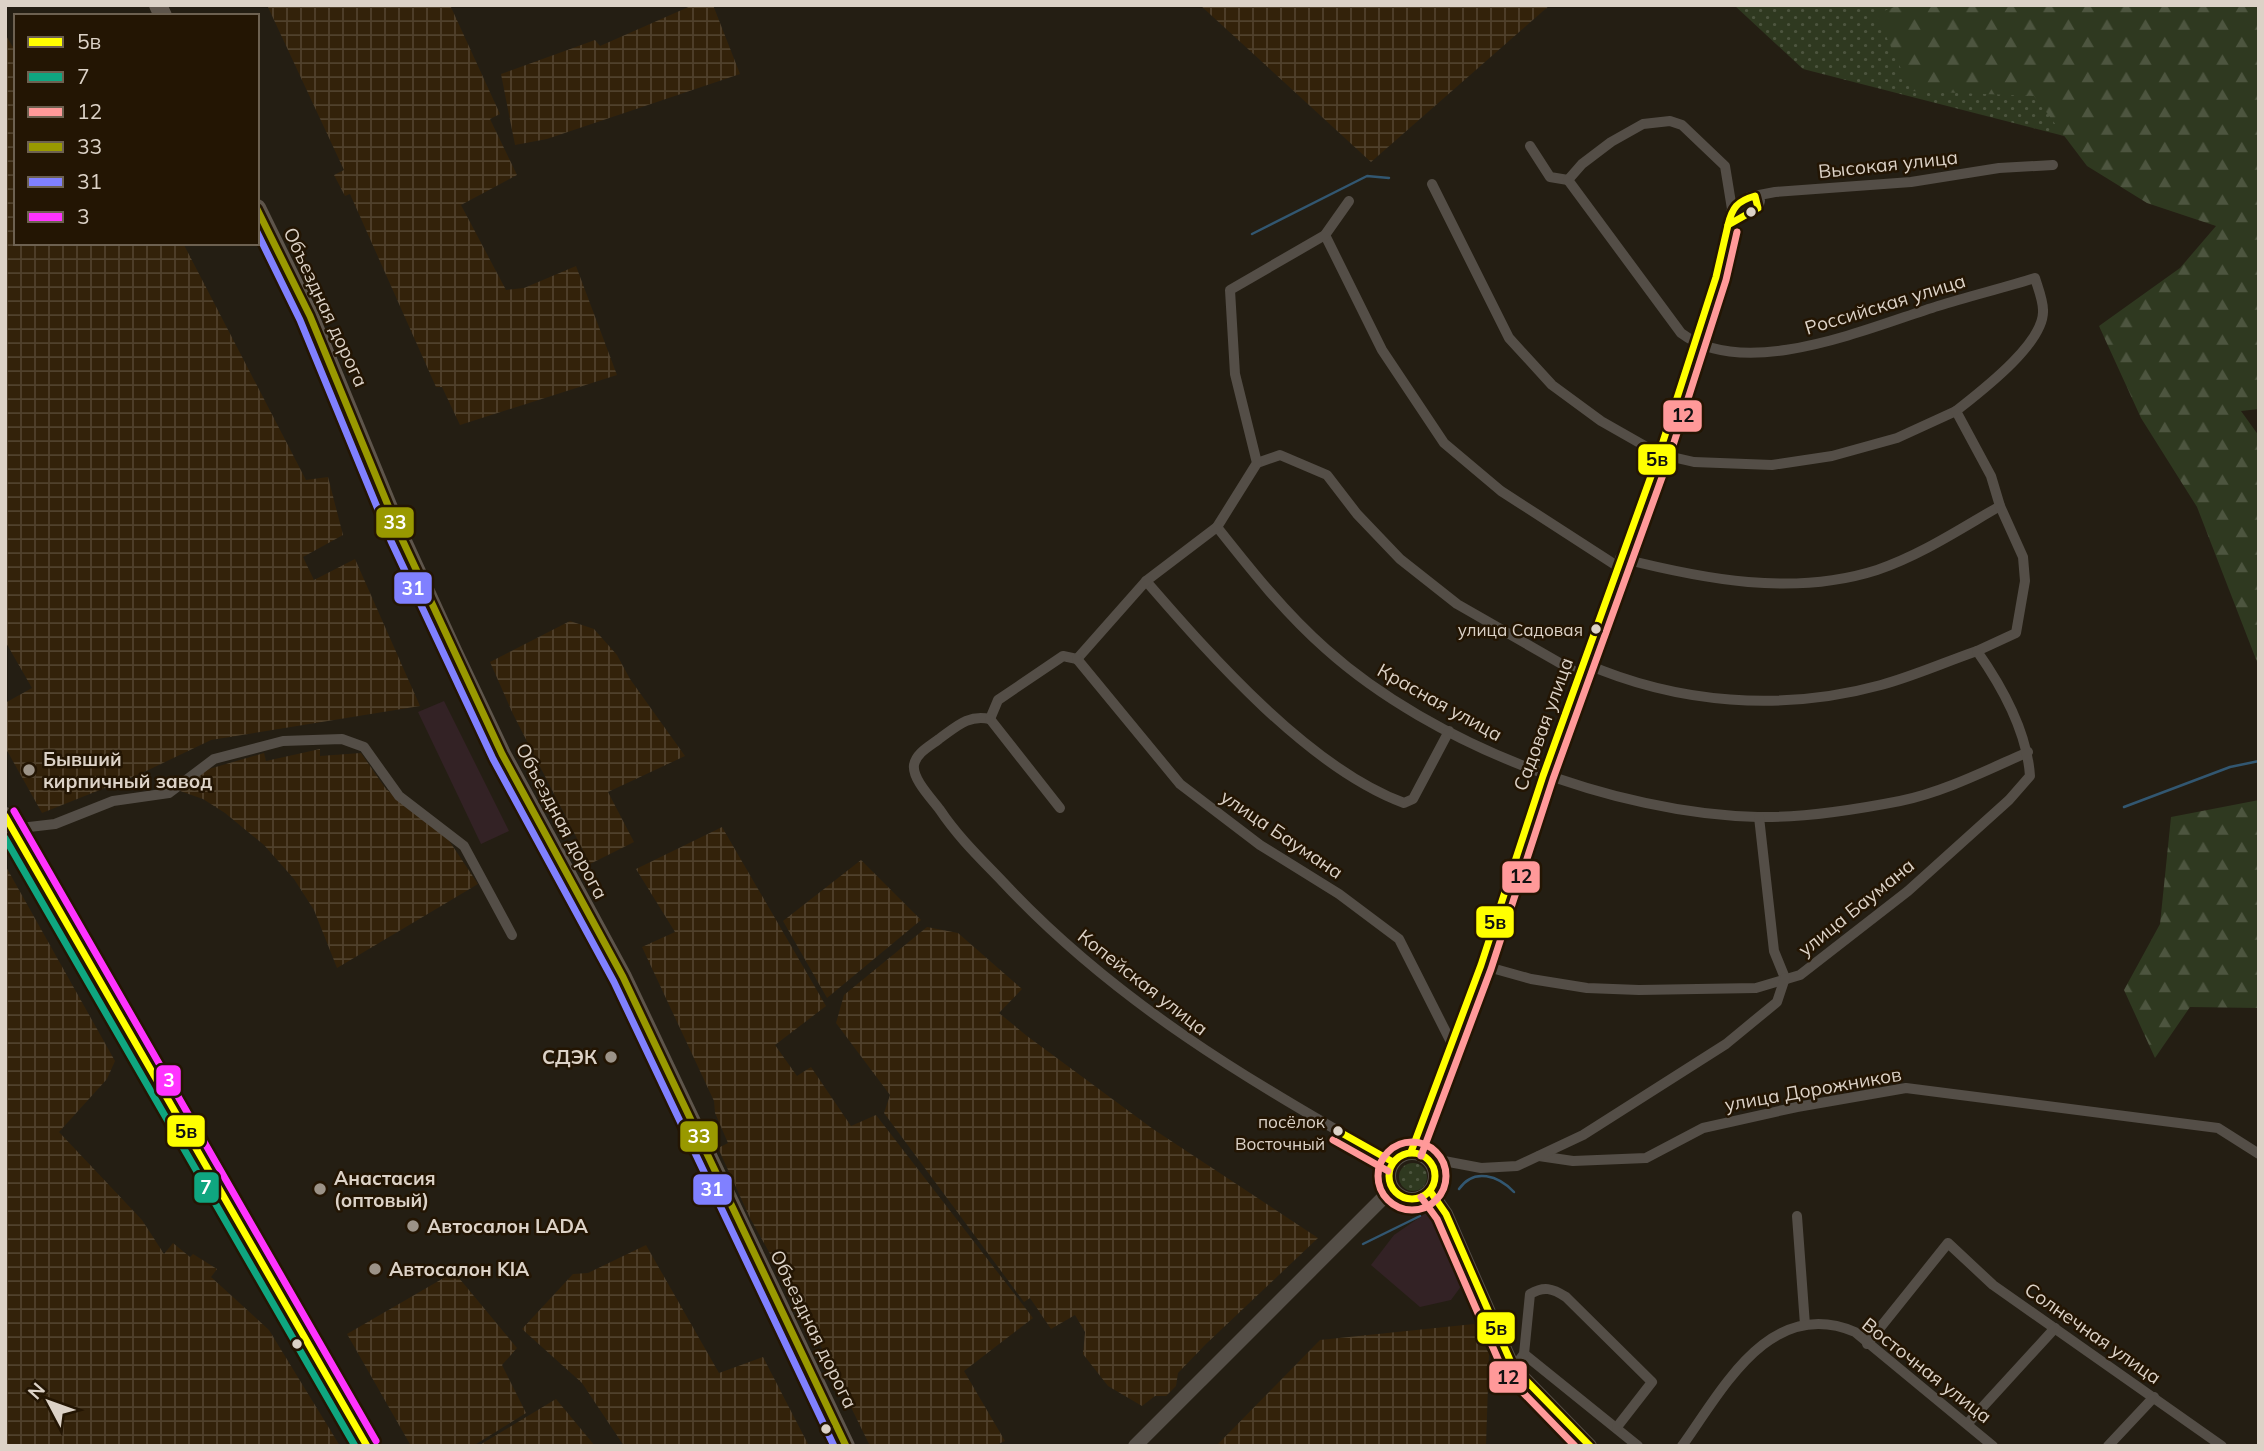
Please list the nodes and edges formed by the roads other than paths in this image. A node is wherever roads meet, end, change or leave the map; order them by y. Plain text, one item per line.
1 (1530, 146) dead end
2 (2053, 165) dead end
3 (1569, 180) junction
4 (1432, 184) dead end
5 (1755, 196) junction
6 (1349, 201) dead end
7 (1732, 209) junction
8 (259, 212) edge
9 (1727, 226) junction
10 (1325, 235) junction
11 (1694, 343) junction
12 (1955, 411) junction
13 (1659, 454) junction
14 (1257, 463) junction
15 (2000, 506) junction
16 (1217, 527) junction
17 (1619, 562) junction
18 (1146, 581) junction
19 (1977, 651) junction
20 (1077, 659) junction
21 (1581, 668) junction
22 (990, 719) junction
23 (1449, 731) junction
24 (2028, 752) junction
25 (1543, 776) junction
26 (1059, 808) dead end
27 (5, 816) edge
28 (1759, 817) junction
29 (15, 834) junction
30 (512, 935) dead end
31 (1481, 965) junction
32 (1785, 978) junction
33 (1452, 1044) junction
34 (1411, 1152) junction
35 (2259, 1154) edge
36 (1539, 1156) junction
37 (1428, 1158) junction
38 (1393, 1162) junction
39 (1392, 1189) junction
40 (1430, 1191) junction
41 (1797, 1216) dead end
42 (1805, 1325) junction
43 (2055, 1328) junction
44 (1867, 1344) junction
45 (2154, 1396) junction
46 (1968, 1423) junction
47 (1617, 1427) junction
48 (367, 1446) edge
49 (846, 1446) edge
50 (1135, 1446) edge
51 (1590, 1446) edge
52 (1638, 1446) edge
53 (1682, 1446) edge
54 (1993, 1446) edge
55 (2108, 1446) edge
56 (2221, 1446) edge

1 - 3 street
2 - 5 street, Высокая улица
3 - 7 street
3 - 11 street
4 - 13 street
5 - 7 street, Высокая улица
5 - 9 street
6 - 10 street
7 - 9 street, Садовая улица
8 - 49 main road, Объездная дорога
9 - 11 street, Садовая улица
10 - 14 street
10 - 17 street
11 - 12 street, Российская улица
11 - 13 street, Садовая улица
12 - 13 street
12 - 15 street
13 - 17 street, Садовая улица
14 - 16 street
14 - 21 street
15 - 17 street
15 - 19 street
16 - 18 street
16 - 23 street, Красная улица
17 - 21 street, Садовая улица
18 - 20 street
18 - 23 street
19 - 21 street
19 - 24 street
20 - 22 street
20 - 33 street, улица Баумана
21 - 25 street, Садовая улица
22 - 26 street
22 - 38 street, Копейская улица
23 - 25 street, Красная улица
24 - 28 street, Красная улица
24 - 32 street, улица Баумана
25 - 28 street, Красная улица
25 - 31 street, Садовая улица
27 - 29 main road
28 - 32 street
29 - 30 street
29 - 48 main road
31 - 32 street, улица Баумана
31 - 33 street, Садовая улица
32 - 36 street
33 - 34 street, Садовая улица
34 - 37 street
34 - 38 street
35 - 36 street, улица Дорожников
36 - 37 street
37 - 40 street
38 - 39 street
39 - 40 street
39 - 50 street
40 - 51 street
41 - 42 street
42 - 44 street, Восточная улица
42 - 53 street, Восточная улица
43 - 44 street, Солнечная улица
43 - 45 street, Солнечная улица
43 - 46 street
44 - 46 street, Восточная улица
45 - 55 street
45 - 56 street, Солнечная улица
46 - 54 street, Восточная улица
47 - 47 street
47 - 52 street

